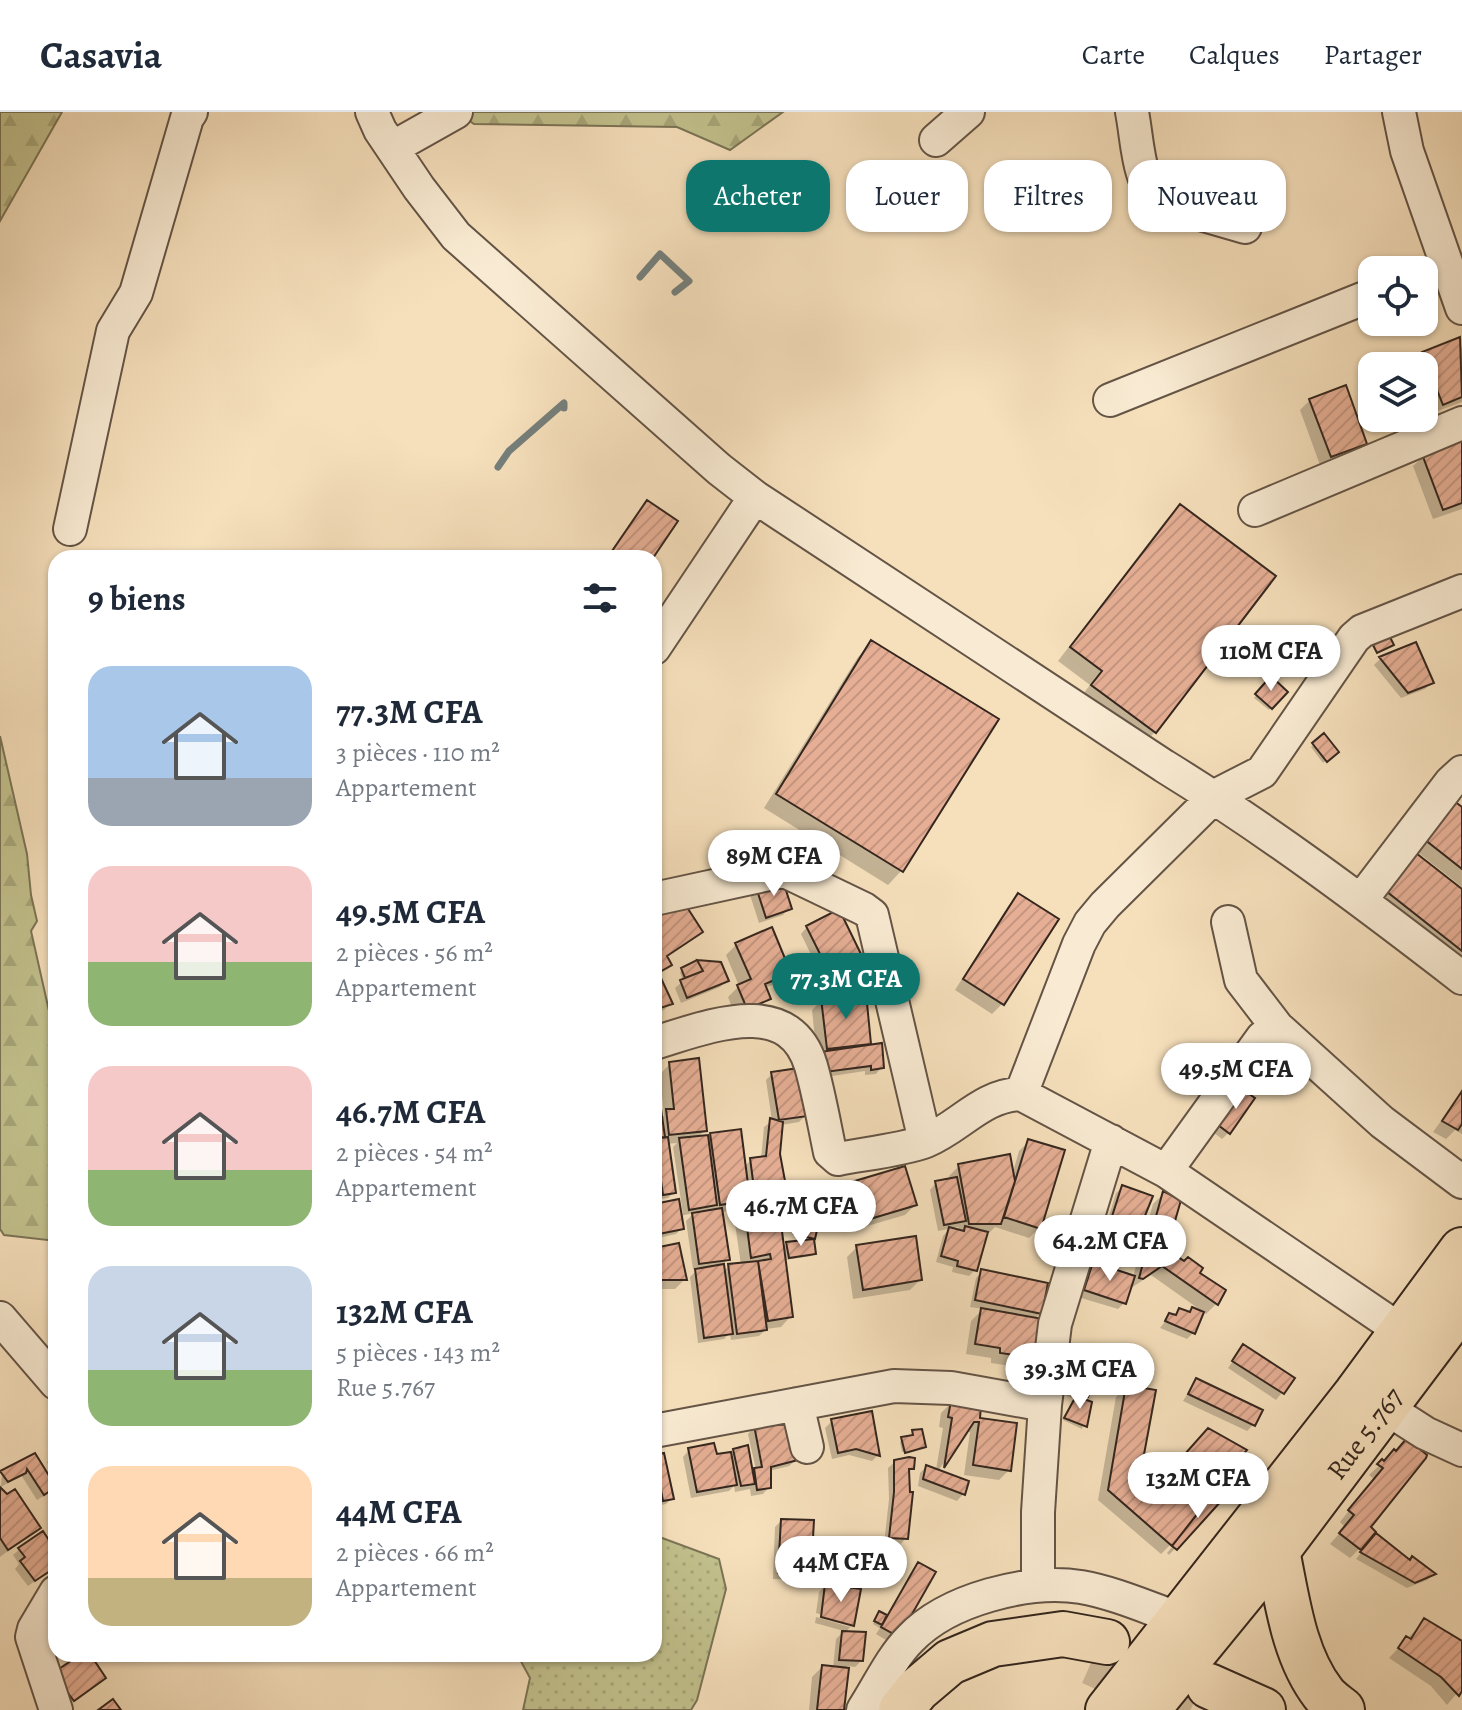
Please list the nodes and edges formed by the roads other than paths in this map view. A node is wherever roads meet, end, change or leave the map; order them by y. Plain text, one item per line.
1 (191, 112) edge
2 (372, 112) edge
3 (456, 112) edge
4 (968, 112) edge
5 (1132, 112) edge
6 (1399, 112) edge
7 (936, 140) dead end
8 (392, 148) junction
9 (1141, 160) edge
10 (1431, 256) edge
11 (1438, 275) edge
12 (1358, 301) edge
13 (1462, 308) edge
14 (1110, 400) dead end
15 (1462, 423) edge
16 (755, 497) junction
17 (1255, 510) dead end
18 (70, 529) dead end
19 (1462, 591) edge
20 (662, 636) edge
21 (1462, 772) edge
22 (1215, 796) junction
23 (662, 897) edge
24 (1361, 900) junction
25 (1228, 922) dead end
26 (1462, 978) edge
27 (1277, 1027) junction
28 (662, 1041) edge
29 (1021, 1094) junction
30 (925, 1141) junction
31 (1111, 1141) junction
32 (1166, 1171) junction
33 (1462, 1182) edge
34 (1462, 1250) edge
35 (1462, 1306) edge
36 (0, 1318) edge
37 (1403, 1332) junction
38 (48, 1374) edge
39 (797, 1404) junction
40 (1045, 1405) junction
41 (1386, 1408) junction
42 (662, 1429) edge
43 (807, 1447) dead end
44 (1462, 1450) edge
45 (1277, 1551) junction
46 (1038, 1585) junction
47 (48, 1605) edge
48 (1180, 1619) junction
49 (1209, 1686) dead end
50 (56, 1710) edge
51 (863, 1710) edge
52 (901, 1710) edge
53 (936, 1710) edge
54 (1108, 1710) edge
55 (1147, 1710) edge
56 (1263, 1710) edge
57 (1342, 1710) edge

1 - 18 street
2 - 8 street
3 - 8 street
4 - 7 street
5 - 9 street
6 - 10 street
8 - 16 street
11 - 13 street
12 - 14 street
15 - 17 street
16 - 20 street
16 - 22 street
19 - 22 street
21 - 24 street
22 - 24 street
22 - 29 street
23 - 30 street
24 - 26 street
25 - 27 street
27 - 32 street
27 - 33 street
28 - 30 street
29 - 30 street
29 - 31 street
31 - 32 street
31 - 40 street
32 - 37 street
34 - 37 highway
35 - 41 highway, Rue 5.767
36 - 38 street
37 - 48 highway
39 - 40 street
39 - 42 street
39 - 43 street
40 - 46 street
41 - 44 street
41 - 45 highway, Rue 5.767
45 - 55 highway, Rue 5.767
45 - 57 highway
46 - 48 street
46 - 51 street
47 - 50 street
48 - 54 highway
49 - 56 highway
52 - 53 highway

